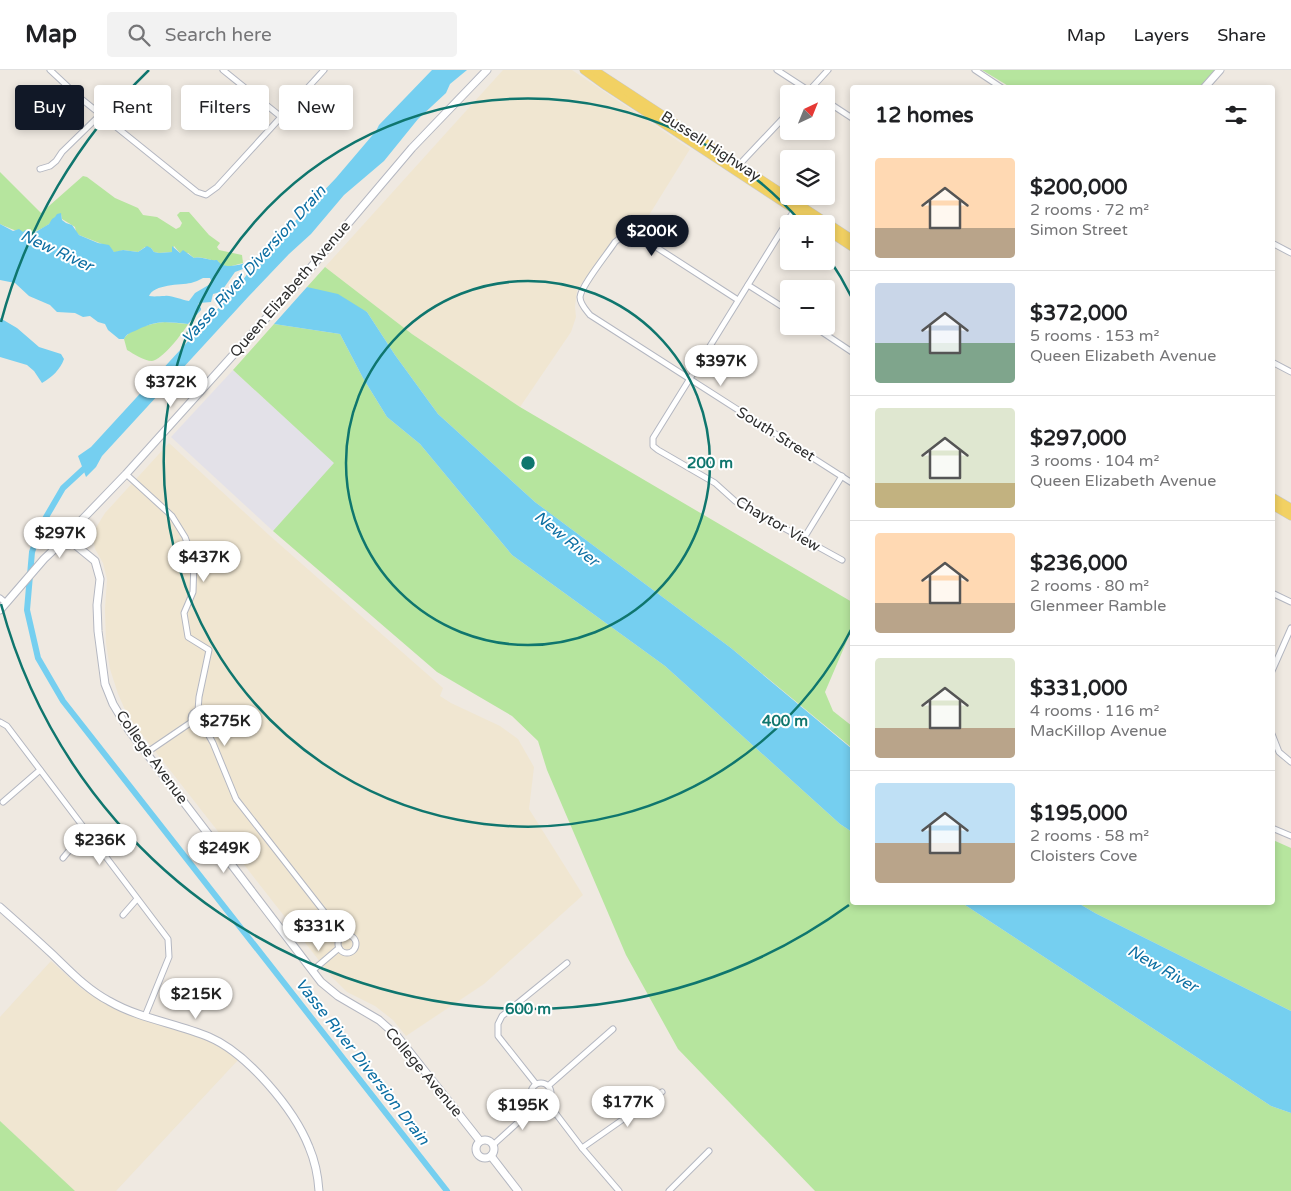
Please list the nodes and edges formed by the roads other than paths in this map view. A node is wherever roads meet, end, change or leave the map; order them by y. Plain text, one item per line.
1 (50, 70) edge
2 (223, 70) edge
3 (324, 70) edge
4 (487, 70) edge
5 (584, 70) edge
6 (594, 70) edge
7 (777, 70) edge
8 (828, 70) edge
9 (975, 70) edge
10 (1220, 70) edge
11 (310, 85) edge
12 (799, 85) edge
13 (816, 85) edge
14 (998, 85) edge
15 (1207, 85) edge
16 (835, 107) edge
17 (94, 108) edge
18 (279, 115) edge
19 (279, 117) edge
20 (850, 117) edge
21 (94, 121) edge
22 (780, 122) edge
23 (120, 130) edge
24 (736, 168) junction
25 (40, 169) dead end
26 (797, 207) junction
27 (806, 215) edge
28 (835, 236) edge
29 (850, 238) edge
30 (1275, 245) edge
31 (850, 246) edge
32 (1291, 253) edge
33 (748, 285) junction
34 (738, 300) junction
35 (780, 305) edge
36 (826, 335) edge
37 (850, 351) edge
38 (1275, 364) edge
39 (1291, 372) edge
40 (690, 380) junction
41 (126, 474) junction
42 (842, 476) junction
43 (850, 482) edge
44 (1275, 499) edge
45 (1275, 507) edge
46 (1291, 508) edge
47 (1291, 516) edge
48 (73, 529) junction
49 (804, 538) junction
50 (62, 542) junction
51 (74, 543) junction
52 (842, 560) dead end
53 (1275, 594) edge
54 (0, 598) edge
55 (1291, 602) edge
56 (6, 603) junction
57 (0, 610) edge
58 (1291, 628) edge
59 (1275, 664) edge
60 (198, 711) junction
61 (192, 721) junction
62 (0, 722) edge
63 (202, 723) junction
64 (1275, 742) edge
65 (146, 753) junction
66 (1291, 762) edge
67 (40, 770) junction
68 (3, 802) dead end
69 (1275, 829) edge
70 (86, 830) junction
71 (1291, 836) edge
72 (63, 858) dead end
73 (137, 898) junction
74 (0, 907) edge
75 (124, 915) dead end
76 (343, 936) junction
77 (339, 948) junction
78 (568, 963) dead end
79 (312, 971) junction
80 (145, 1016) junction
81 (613, 1029) dead end
82 (536, 1084) junction
83 (548, 1086) junction
84 (662, 1092) dead end
85 (535, 1102) junction
86 (547, 1102) junction
87 (480, 1142) junction
88 (493, 1145) junction
89 (582, 1148) junction
90 (709, 1151) dead end
91 (491, 1156) junction
92 (319, 1191) edge
93 (518, 1191) edge
94 (618, 1191) edge
95 (669, 1191) edge

1 - 17 street
2 - 18 street
3 - 11 street
4 - 41 street, Queen Elizabeth Avenue
5 - 24 main road, Bussell Highway
6 - 24 main road, Bussell Highway
7 - 12 street
8 - 13 street
9 - 14 street
10 - 15 street
16 - 20 street
19 - 23 street
21 - 25 street
22 - 24 street
24 - 26 main road, Bussell Highway
26 - 27 main road, Bussell Highway
26 - 29 main road, Bussell Highway
26 - 33 street
28 - 31 main road
30 - 32 street
33 - 34 street
33 - 35 street
34 - 40 street
34 - 40 street, South Street
36 - 37 street
38 - 39 street
40 - 42 street, South Street
40 - 49 street, Chaytor View
41 - 48 street, Queen Elizabeth Avenue
41 - 60 street
42 - 43 street, South Street
42 - 49 street
44 - 46 main road
45 - 47 main road
48 - 50 street
48 - 51 street
49 - 52 street, Chaytor View
50 - 51 street
50 - 56 street
51 - 65 street, College Avenue
53 - 55 street
54 - 56 street
56 - 57 street
58 - 59 street
60 - 61 street
60 - 63 street
61 - 63 street
61 - 65 street
62 - 67 street
63 - 76 street
64 - 66 street
65 - 79 street, College Avenue
67 - 68 street
67 - 70 street
69 - 71 street
70 - 72 street
70 - 73 street
73 - 75 street
73 - 80 street
74 - 80 street
76 - 77 street
76 - 77 street
77 - 79 street
78 - 82 street
79 - 87 street, College Avenue
80 - 92 street
81 - 83 street
82 - 83 street
82 - 85 street
83 - 86 street
84 - 89 street
85 - 86 street
85 - 88 street
86 - 89 street
87 - 88 street
87 - 91 street
88 - 91 street
89 - 94 street
90 - 95 street
91 - 93 street

